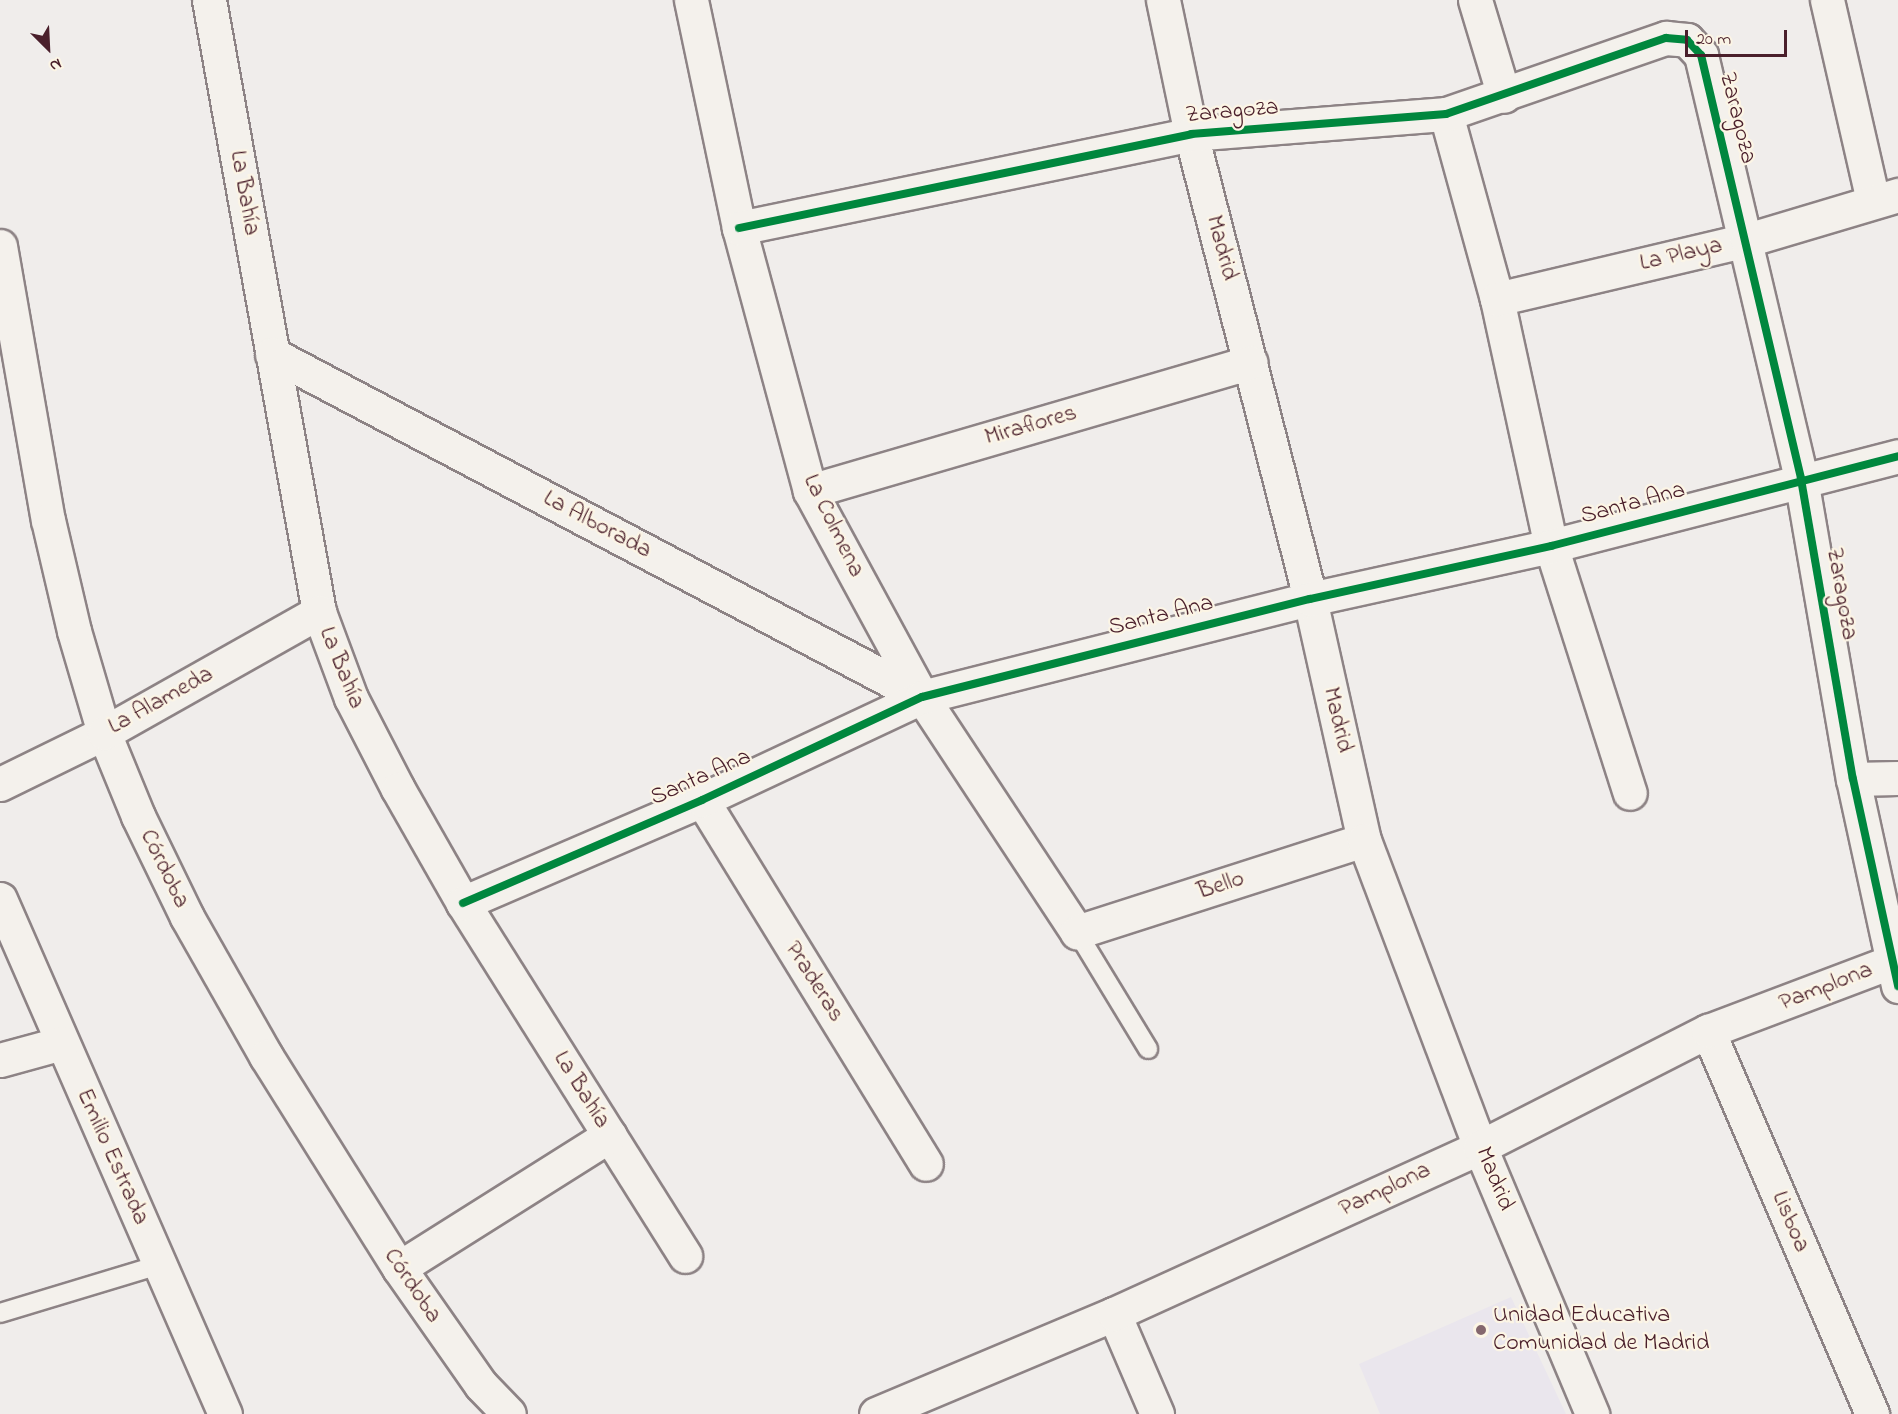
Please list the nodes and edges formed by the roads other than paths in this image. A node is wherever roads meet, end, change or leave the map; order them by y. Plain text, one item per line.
1 (210, 0) edge
2 (691, 0) edge
3 (1163, 0) edge
4 (1475, 0) edge
5 (1827, 0) edge
6 (1504, 96) junction
7 (1446, 114) junction
8 (1191, 134) junction
9 (1885, 198) edge
10 (739, 228) junction
11 (1747, 240) junction
12 (0, 246) edge
13 (1497, 299) junction
14 (272, 354) junction
15 (1251, 362) junction
16 (1898, 456) edge
17 (1801, 479) junction
18 (810, 491) junction
19 (1551, 546) junction
20 (1310, 599) junction
21 (319, 612) junction
22 (922, 697) junction
23 (104, 733) junction
24 (1898, 778) edge
25 (1853, 779) junction
26 (0, 784) edge
27 (1630, 793) dead end
28 (702, 800) junction
29 (1364, 840) junction
30 (0, 899) edge
31 (463, 903) junction
32 (1077, 932) junction
33 (1895, 974) edge
34 (1708, 1031) junction
35 (62, 1044) junction
36 (1148, 1050) dead end
37 (0, 1060) edge
38 (610, 1135) junction
39 (1480, 1147) junction
40 (926, 1164) dead end
41 (685, 1256) dead end
42 (159, 1265) junction
43 (399, 1268) junction
44 (0, 1313) edge
45 (1114, 1314) junction
46 (922, 1406) edge
47 (225, 1414) edge
48 (509, 1414) edge
49 (876, 1414) edge
50 (1157, 1414) edge
51 (1592, 1414) edge
52 (1872, 1414) edge

1 - 14 street, La Bahía
2 - 10 street, La Colmena
3 - 8 street, Madrid
4 - 6 street
5 - 9 street
6 - 7 street, Zaragoza
6 - 11 street, Zaragoza
7 - 8 street, Zaragoza
7 - 13 street
8 - 10 street, Zaragoza
8 - 15 street, Madrid
9 - 11 street, La Playa
10 - 18 street, La Colmena
11 - 13 street, La Playa
11 - 17 street, Zaragoza
12 - 23 street, Córdoba
13 - 19 street
14 - 21 street, La Bahía
14 - 22 street, La Alborada
15 - 18 street, Miraflores
15 - 20 street, Madrid
16 - 17 street, Santa Ana
17 - 19 street, Santa Ana
17 - 25 street, Zaragoza
18 - 22 street, La Colmena
19 - 20 street, Santa Ana
19 - 27 street
20 - 22 street, Santa Ana
20 - 29 street, Madrid
21 - 23 street, La Alameda
21 - 31 street, La Bahía
22 - 28 street, Santa Ana
22 - 32 street, La Colmena
23 - 26 street, La Alameda
23 - 43 street, Córdoba
24 - 25 street
25 - 33 street, Zaragoza
28 - 31 street, Santa Ana
28 - 40 street, Praderas
29 - 32 street, Bello
29 - 39 street, Madrid
30 - 35 street, Emilio Estrada
31 - 38 street, La Bahía
32 - 36 lane
33 - 34 street, Pamplona
34 - 39 street, Pamplona
34 - 52 street, Lisboa
35 - 37 street
35 - 42 street, Emilio Estrada
38 - 41 street, La Bahía
38 - 43 street
39 - 45 street, Pamplona
39 - 51 street, Madrid
42 - 44 lane
42 - 47 street, Emilio Estrada
43 - 48 street, Córdoba
45 - 46 street, Pamplona
45 - 50 street
46 - 49 street, Pamplona

